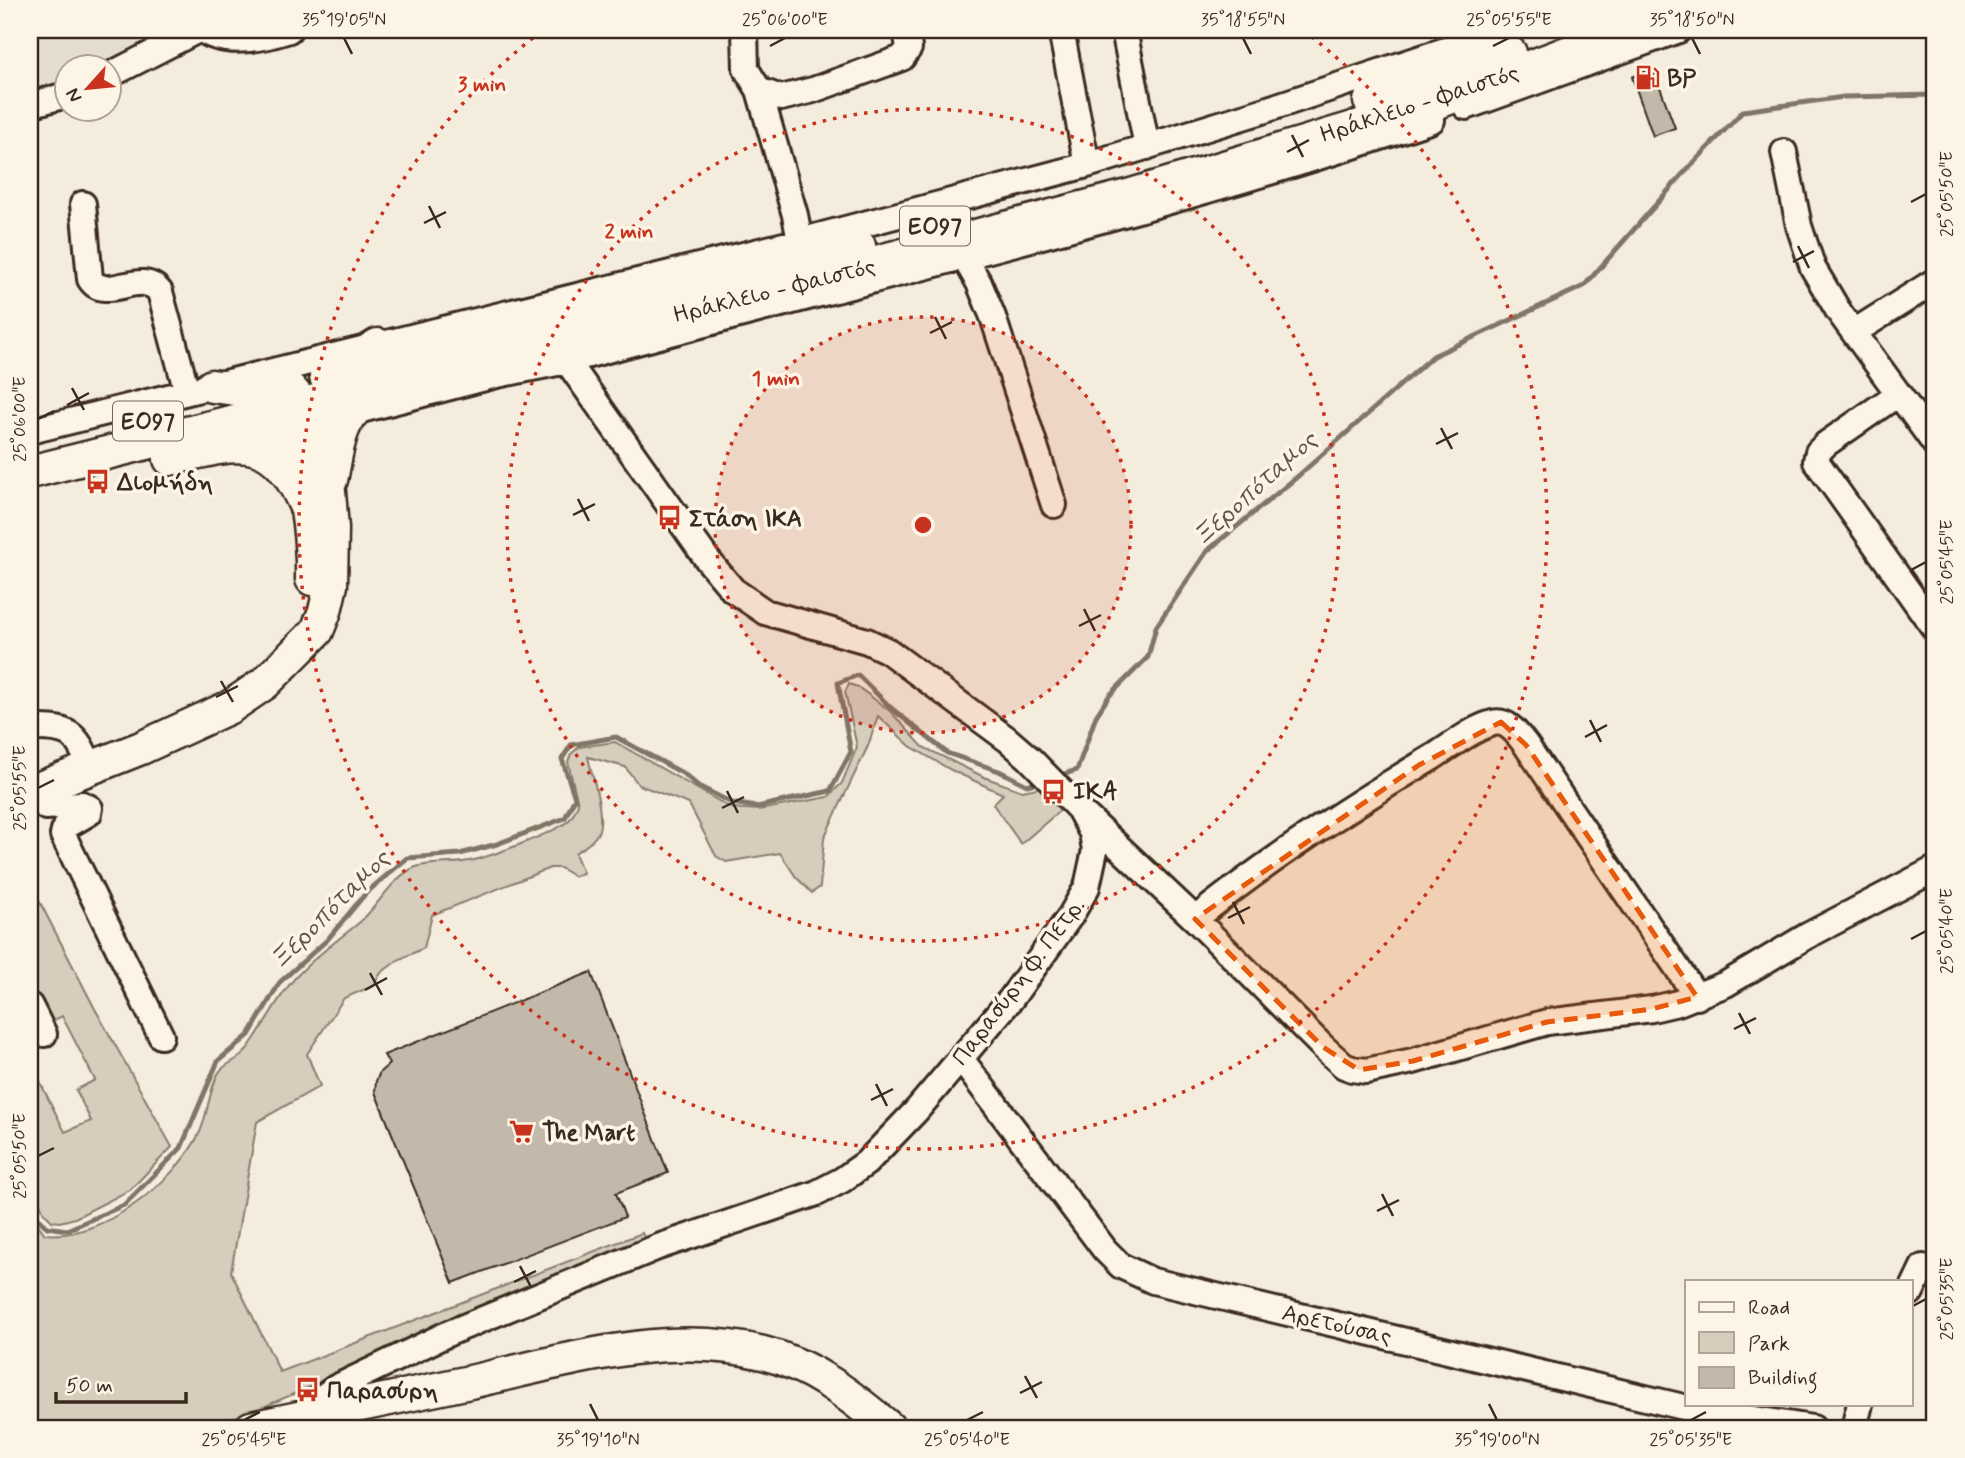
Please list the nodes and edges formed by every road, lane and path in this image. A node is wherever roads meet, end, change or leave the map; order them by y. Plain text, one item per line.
1 (200, 30) edge
2 (289, 30) edge
3 (745, 30) edge
4 (906, 30) edge
5 (1061, 30) edge
6 (1124, 30) edge
7 (1506, 30) edge
8 (1574, 30) edge
9 (1627, 30) edge
10 (1679, 30) edge
11 (1463, 39) edge
12 (1546, 50) junction
13 (1583, 66) junction
14 (122, 69) edge
15 (1496, 80) junction
16 (759, 90) junction
17 (52, 99) edge
18 (30, 105) edge
19 (1435, 118) junction
20 (1147, 147) junction
21 (1784, 152) dead end
22 (1087, 165) junction
23 (83, 204) dead end
24 (809, 238) junction
25 (885, 239) junction
26 (964, 257) junction
27 (1935, 281) edge
28 (660, 319) junction
29 (708, 322) junction
30 (1854, 332) junction
31 (377, 345) junction
32 (567, 361) junction
33 (326, 377) junction
34 (388, 383) junction
35 (200, 389) junction
36 (1898, 394) junction
37 (290, 407) junction
38 (353, 411) junction
39 (30, 431) edge
40 (1935, 444) edge
41 (210, 449) junction
42 (30, 450) edge
43 (30, 472) edge
44 (30, 494) edge
45 (318, 502) junction
46 (1054, 505) dead end
47 (1935, 629) edge
48 (30, 728) edge
49 (90, 767) junction
50 (30, 792) edge
51 (1079, 809) junction
52 (1935, 869) edge
53 (1195, 919) junction
54 (1698, 997) junction
55 (30, 1006) edge
56 (44, 1034) dead end
57 (162, 1036) dead end
58 (961, 1059) junction
59 (1923, 1267) dead end
60 (1912, 1290) edge
61 (1860, 1406) edge
62 (307, 1416) junction
63 (251, 1428) edge
64 (889, 1428) edge
65 (1813, 1428) edge
66 (1854, 1428) edge

1 - 2 street
1 - 14 street
3 - 16 street
4 - 16 street
5 - 22 street
6 - 20 street
7 - 11 street
8 - 12 main road, Ηράκλειο - Φαιστός / ΕΟ97
9 - 12 main road, Ηράκλειο - Φαιστός / ΕΟ97
10 - 13 street
11 - 12 main road
11 - 20 street
12 - 13 main road
12 - 15 main road, Ηράκλειο - Φαιστός / ΕΟ97
12 - 25 main road, Ηράκλειο - Φαιστός / ΕΟ97
13 - 19 street
15 - 19 main road
15 - 28 main road, Ηράκλειο - Φαιστός / ΕΟ97
16 - 24 street
17 - 18 street
19 - 26 street
20 - 22 street
21 - 30 street
22 - 24 street
23 - 35 street
24 - 25 main road
24 - 31 street
25 - 33 main road, Ηράκλειο - Φαιστός / ΕΟ97
26 - 29 street
26 - 46 street
27 - 30 street
28 - 29 main road
28 - 34 main road, Ηράκλειο - Φαιστός / ΕΟ97
29 - 32 street
30 - 36 street
31 - 33 main road
31 - 35 street
32 - 38 street
32 - 51 street, Παρασύρη Φ. Πετρ.
33 - 37 main road, Ηράκλειο - Φαιστός / ΕΟ97
34 - 37 main road, Ηράκλειο - Φαιστός / ΕΟ97
34 - 38 main road
35 - 37 main road
35 - 39 street
36 - 40 street
36 - 47 street
37 - 38 main road
37 - 41 main road
37 - 42 main road, Ηράκλειο - Φαιστός / ΕΟ97
37 - 43 main road, Ηράκλειο - Φαιστός / ΕΟ97
37 - 45 main road
38 - 45 main road
41 - 44 main road
41 - 45 main road
45 - 49 main road
48 - 49 street
49 - 50 main road
50 - 57 street
51 - 53 street
51 - 58 street, Παρασύρη Φ. Πετρ.
52 - 54 street
53 - 54 street
53 - 54 street
55 - 56 street
58 - 62 street, Παρασύρη Φ. Πετρ.
58 - 65 street, Αρετούσας
59 - 60 street
61 - 66 street
62 - 63 main road
62 - 64 main road

